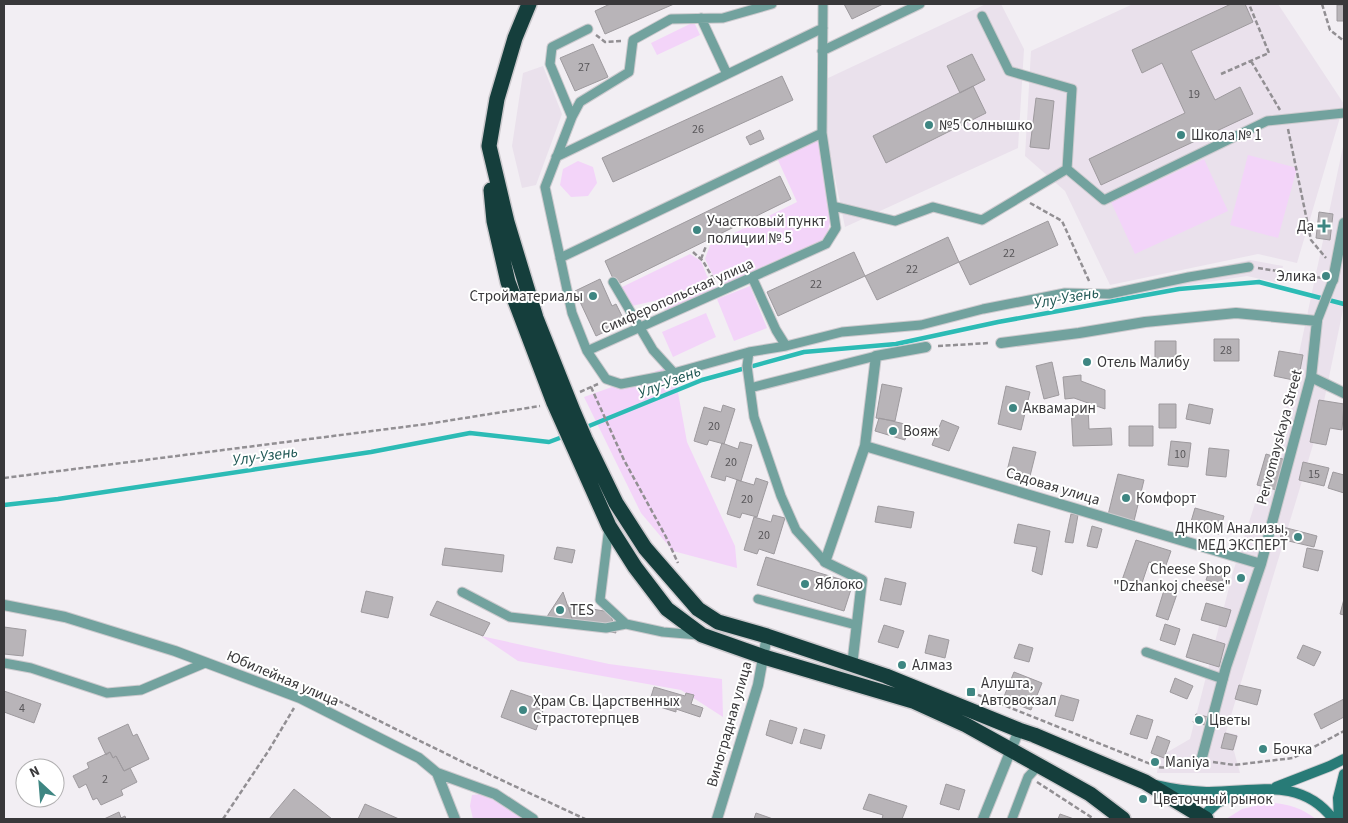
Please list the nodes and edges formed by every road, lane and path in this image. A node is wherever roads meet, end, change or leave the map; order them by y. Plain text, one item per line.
1 (520, 4) edge
2 (529, 4) edge
3 (772, 4) edge
4 (823, 4) edge
5 (920, 4) edge
6 (1249, 4) edge
7 (1322, 4) edge
8 (982, 16) dead end
9 (701, 18) junction
10 (822, 28) junction
11 (588, 29) joint
12 (633, 40) junction
13 (1344, 41) edge
14 (822, 52) junction
15 (1250, 61) junction
16 (727, 74) junction
17 (1221, 74) dead end
18 (1344, 113) edge
19 (572, 117) junction
20 (1286, 120) junction
21 (822, 133) junction
22 (556, 156) junction
23 (1067, 169) junction
24 (1020, 198) junction
25 (833, 206) junction
26 (1344, 223) edge
27 (706, 246) dead end
28 (693, 252) dead end
29 (1323, 255) dead end
30 (560, 258) junction
31 (701, 259) junction
32 (1249, 267) joint
33 (752, 277) junction
34 (1333, 280) junction
35 (613, 282) dead end
36 (723, 290) junction
37 (1095, 294) junction
38 (1317, 321) junction
39 (640, 327) junction
40 (1001, 343) joint
41 (786, 346) junction
42 (926, 347) joint
43 (587, 351) junction
44 (749, 352) junction
45 (876, 356) junction
46 (674, 373) junction
47 (1311, 377) junction
48 (591, 387) dead end
49 (750, 388) junction
50 (1344, 393) edge
51 (563, 410) junction
52 (579, 442) junction
53 (865, 446) junction
54 (4, 478) edge
55 (609, 526) junction
56 (825, 562) junction
57 (678, 563) dead end
58 (1261, 564) junction
59 (462, 592) dead end
60 (758, 599) dead end
61 (4, 604) edge
62 (626, 624) junction
63 (856, 625) junction
64 (702, 635) junction
65 (767, 636) junction
66 (1146, 652) dead end
67 (764, 657) junction
68 (205, 662) junction
69 (4, 663) edge
70 (852, 666) junction
71 (1223, 679) junction
72 (971, 692) dead end
73 (300, 698) junction
74 (1019, 730) junction
75 (1344, 731) edge
76 (1010, 748) junction
77 (1344, 759) edge
78 (1201, 761) junction
79 (1039, 765) junction
80 (437, 773) junction
81 (1344, 774) edge
82 (1028, 777) junction
83 (1145, 782) junction
84 (1254, 788) junction
85 (1274, 788) junction
86 (1203, 818) edge
87 (223, 819) edge
88 (455, 819) edge
89 (533, 819) edge
90 (585, 819) edge
91 (717, 819) edge
92 (983, 819) edge
93 (1012, 819) edge
94 (1094, 819) edge
95 (1123, 819) edge
96 (1332, 819) edge
97 (1339, 819) edge

1 - 51 highway
2 - 51 highway
3 - 9 lane
4 - 10 lane, Симферопольская улица
5 - 14 lane
6 - 15 path
7 - 13 path
8 - 23 lane
9 - 12 lane
9 - 16 lane
10 - 14 lane, Симферопольская улица
10 - 16 lane
11 - 12 path
11 - 19 lane
12 - 19 lane
14 - 21 lane, Симферопольская улица
15 - 17 path
15 - 20 path
16 - 22 lane
18 - 20 lane
19 - 22 lane
20 - 23 lane
20 - 29 path
21 - 25 lane, Симферопольская улица
21 - 30 lane
22 - 30 lane
23 - 24 lane
24 - 25 lane
24 - 37 path
25 - 33 lane, Симферопольская улица
26 - 34 street
27 - 31 path
28 - 31 path
30 - 43 lane
31 - 36 path
32 - 34 path
32 - 37 lane
33 - 36 lane, Симферопольская улица
33 - 41 lane
34 - 38 lane
35 - 39 lane
36 - 39 lane, Симферопольская улица
37 - 41 lane
38 - 40 street
38 - 47 street, Pervomayskaya Street
39 - 43 lane, Симферопольская улица
39 - 46 lane
40 - 42 path
41 - 44 lane
42 - 45 street
43 - 46 lane, Симферопольская улица
44 - 46 lane
44 - 49 lane
45 - 49 lane
45 - 53 street
47 - 50 street
47 - 58 street, Pervomayskaya Street
48 - 57 path
49 - 56 lane
51 - 52 highway
51 - 54 path
52 - 55 highway
52 - 65 highway
53 - 56 street
53 - 58 street, Садовая улица
55 - 62 lane
55 - 64 highway
56 - 63 street
58 - 71 street, Pervomayskaya Street
59 - 62 lane
60 - 63 lane
61 - 68 street, Юбилейная улица
62 - 64 lane
63 - 70 street
64 - 67 highway
65 - 67 street, Виноградная улица
65 - 70 highway
66 - 71 lane
67 - 76 highway
67 - 91 street, Виноградная улица
68 - 69 lane
68 - 73 street, Юбилейная улица
70 - 74 highway
71 - 78 street, Pervomayskaya Street
72 - 78 path
73 - 80 street, Юбилейная улица
73 - 87 path
73 - 90 path
74 - 76 street
74 - 83 highway
75 - 78 path
76 - 79 highway
76 - 92 street
77 - 85 main road
79 - 82 lane
79 - 95 highway
80 - 88 street
80 - 89 street, Юбилейная улица
81 - 97 main road
82 - 93 lane
82 - 94 path
83 - 84 main road
83 - 86 highway
84 - 85 main road
84 - 86 main road
85 - 96 main road

